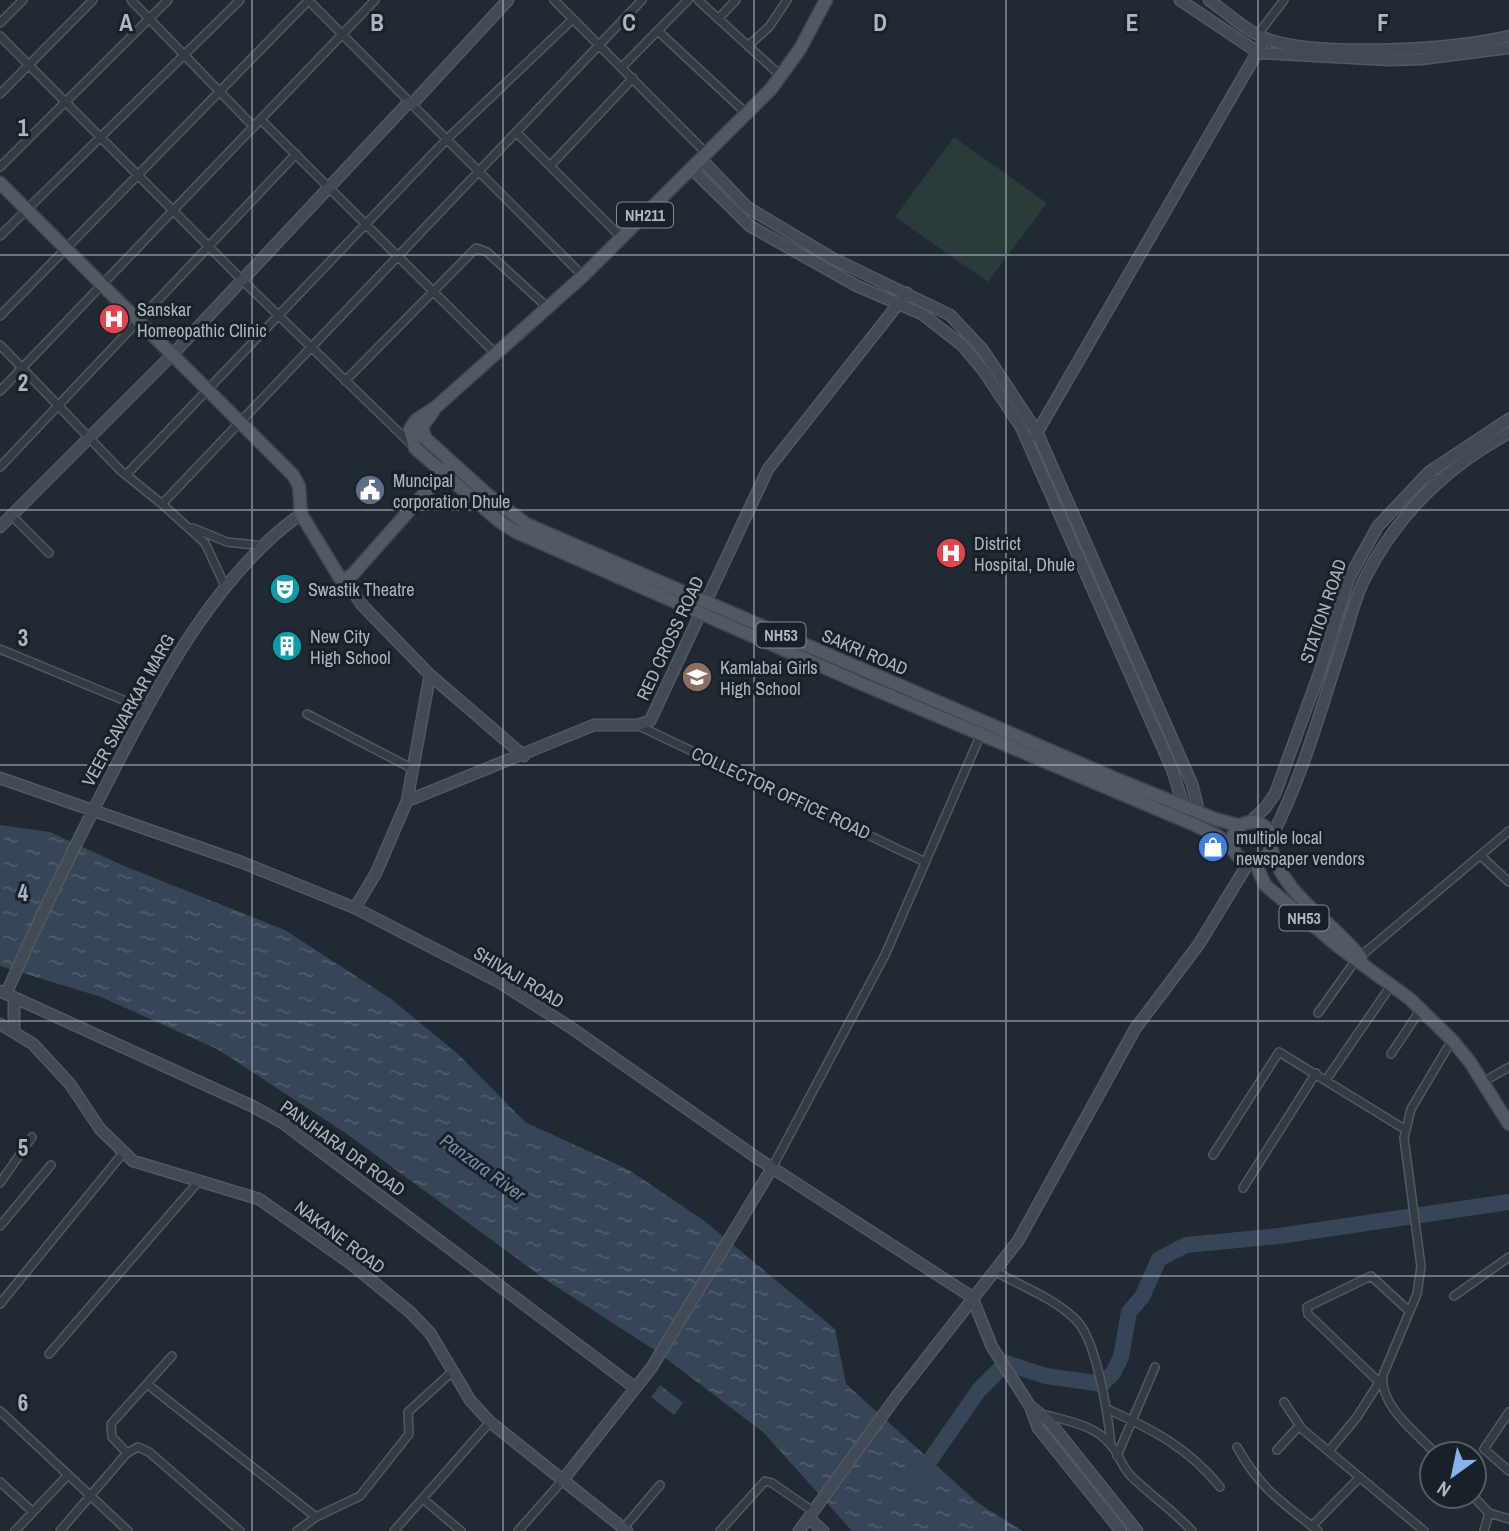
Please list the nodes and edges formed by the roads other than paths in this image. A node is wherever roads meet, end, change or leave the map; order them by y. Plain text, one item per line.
1 (23, 0) edge
2 (93, 0) edge
3 (131, 0) edge
4 (168, 0) edge
5 (240, 0) edge
6 (309, 0) edge
7 (375, 0) edge
8 (508, 0) edge
9 (554, 0) edge
10 (642, 0) edge
11 (688, 0) edge
12 (698, 0) edge
13 (736, 0) edge
14 (787, 0) edge
15 (827, 0) edge
16 (1180, 0) edge
17 (1209, 0) edge
18 (1284, 0) edge
19 (149, 19) junction
20 (573, 19) junction
21 (718, 19) junction
22 (0, 23) edge
23 (658, 31) junction
24 (341, 33) junction
25 (0, 36) edge
26 (1261, 36) junction
27 (1509, 36) edge
28 (599, 45) junction
29 (747, 46) junction
30 (1508, 51) edge
31 (1259, 53) junction
32 (184, 54) junction
33 (29, 65) junction
34 (622, 66) junction
35 (781, 76) junction
36 (633, 78) junction
37 (220, 92) junction
38 (0, 94) edge
39 (66, 102) junction
40 (412, 104) junction
41 (746, 113) junction
42 (261, 120) junction
43 (254, 127) junction
44 (516, 132) junction
45 (100, 136) junction
46 (447, 139) junction
47 (296, 154) junction
48 (700, 161) junction
49 (550, 166) junction
50 (0, 167) edge
51 (478, 171) junction
52 (139, 175) junction
53 (0, 183) edge
54 (329, 187) junction
55 (26, 208) junction
56 (173, 209) junction
57 (366, 225) junction
58 (0, 236) edge
59 (622, 238) junction
60 (208, 244) junction
61 (67, 250) junction
62 (397, 256) junction
63 (583, 276) junction
64 (241, 279) junction
65 (101, 284) junction
66 (432, 291) junction
67 (907, 293) junction
68 (899, 303) junction
69 (547, 307) junction
70 (0, 316) edge
71 (279, 316) junction
72 (136, 319) junction
73 (0, 345) edge
74 (310, 347) junction
75 (495, 353) junction
76 (172, 355) junction
77 (22, 368) junction
78 (345, 380) junction
79 (0, 391) edge
80 (208, 391) junction
81 (55, 405) junction
82 (436, 407) junction
83 (1509, 419) edge
84 (239, 422) junction
85 (1037, 432) junction
86 (1509, 433) edge
87 (89, 438) junction
88 (1030, 446) junction
89 (415, 448) junction
90 (451, 462) junction
91 (0, 467) edge
92 (442, 473) junction
93 (127, 474) junction
94 (162, 504) junction
95 (301, 514) junction
96 (4, 519) edge
97 (189, 526) junction
98 (264, 546) junction
99 (49, 553) dead end
100 (1093, 559) junction
101 (1080, 564) junction
102 (344, 579) junction
103 (226, 590) junction
104 (704, 608) junction
105 (0, 649) edge
106 (430, 675) junction
107 (145, 709) junction
108 (307, 714) dead end
109 (637, 725) junction
110 (984, 730) junction
111 (524, 756) junction
112 (413, 769) junction
113 (0, 778) edge
114 (407, 801) junction
115 (1184, 807) junction
116 (93, 809) junction
117 (1199, 812) junction
118 (1245, 824) junction
119 (1509, 831) edge
120 (1271, 843) junction
121 (1235, 852) junction
122 (1481, 856) junction
123 (925, 862) junction
124 (1252, 862) junction
125 (1509, 883) edge
126 (355, 908) junction
127 (1360, 960) junction
128 (1392, 984) junction
129 (7, 994) edge
130 (1421, 1009) junction
131 (1318, 1013) dead end
132 (0, 1024) edge
133 (14, 1030) junction
134 (1452, 1040) junction
135 (1391, 1054) dead end
136 (1509, 1067) edge
137 (1316, 1073) junction
138 (1326, 1080) junction
139 (1483, 1082) junction
140 (1509, 1124) edge
141 (1406, 1130) junction
142 (32, 1137) dead end
143 (123, 1153) junction
144 (1213, 1155) dead end
145 (51, 1165) dead end
146 (772, 1168) junction
147 (199, 1181) junction
148 (0, 1183) edge
149 (1243, 1188) dead end
150 (0, 1226) edge
151 (1509, 1257) edge
152 (994, 1271) junction
153 (1454, 1296) dead end
154 (972, 1297) junction
155 (0, 1304) edge
156 (1409, 1311) junction
157 (49, 1354) dead end
158 (172, 1356) dead end
159 (1155, 1367) dead end
160 (452, 1372) junction
161 (1381, 1379) junction
162 (147, 1384) junction
163 (634, 1387) junction
164 (1284, 1402) dead end
165 (1030, 1406) junction
166 (1107, 1406) junction
167 (0, 1411) edge
168 (1509, 1412) edge
169 (1042, 1414) junction
170 (1134, 1421) junction
171 (490, 1422) junction
172 (1299, 1426) junction
173 (1423, 1440) edge
174 (1111, 1444) junction
175 (1237, 1447) dead end
176 (1277, 1450) dead end
177 (1329, 1451) junction
178 (127, 1453) junction
179 (1117, 1456) junction
180 (1509, 1471) edge
181 (67, 1476) junction
182 (1360, 1477) junction
183 (562, 1481) junction
184 (0, 1482) edge
185 (660, 1485) dead end
186 (1220, 1487) dead end
187 (89, 1497) junction
188 (423, 1499) junction
189 (1486, 1510) edge
190 (814, 1511) junction
191 (33, 1512) junction
192 (1489, 1513) junction
193 (316, 1517) junction
194 (1509, 1519) edge
195 (1315, 1529) edge
196 (624, 1530) edge
197 (15, 1531) edge
198 (60, 1531) edge
199 (128, 1531) edge
200 (240, 1531) edge
201 (297, 1531) edge
202 (394, 1531) edge
203 (461, 1531) edge
204 (518, 1531) edge
205 (720, 1531) edge
206 (799, 1531) edge
207 (823, 1531) edge
208 (1121, 1531) edge
209 (1137, 1531) edge
210 (1192, 1531) edge
211 (1424, 1531) edge
212 (1485, 1531) edge

1 - 22 street
2 - 33 street
3 - 19 street
4 - 19 street
5 - 32 street
6 - 24 street
6 - 37 street
7 - 24 street
8 - 40 street
9 - 20 street
10 - 28 street
11 - 23 street
12 - 21 street
13 - 21 street
14 - 29 street
15 - 35 main road, NH211
16 - 31 street
17 - 26 street
18 - 26 street
19 - 32 street
19 - 39 street
20 - 28 street
20 - 46 street
21 - 29 street
23 - 34 street
23 - 41 street
24 - 40 street
24 - 42 street
25 - 33 street
26 - 27 street
26 - 31 street
28 - 34 street
28 - 44 street
29 - 35 street
30 - 31 street
31 - 85 street
32 - 37 street
32 - 45 street
33 - 38 street
33 - 39 street
34 - 36 street
35 - 41 main road, NH211
36 - 48 street
36 - 49 street
37 - 43 street
37 - 52 street
39 - 45 street
39 - 50 street
40 - 46 street
40 - 54 street
41 - 48 main road, NH211
42 - 43 street
42 - 47 street
43 - 56 street
44 - 49 street
44 - 51 street
45 - 52 street
45 - 55 street
46 - 51 street
46 - 57 street
47 - 54 street
47 - 60 street
48 - 59 main road, NH211
48 - 67 street
48 - 68 street
49 - 59 street
51 - 62 street
51 - 63 street
52 - 56 street
52 - 61 street
53 - 55 main road
54 - 57 street
54 - 64 street
55 - 58 street
55 - 61 main road
56 - 60 street
56 - 65 street
57 - 62 street
57 - 71 street
59 - 63 main road, NH211
60 - 64 street
60 - 72 street
61 - 65 main road
61 - 70 street
62 - 66 street
62 - 74 street
63 - 69 main road, NH211
64 - 71 street
64 - 76 street
65 - 72 main road
65 - 77 street
66 - 69 street
66 - 75 street
66 - 78 street
67 - 68 street, RED CROSS ROAD
67 - 85 street
68 - 88 street
68 - 104 street, RED CROSS ROAD
69 - 75 main road, NH211
71 - 74 street
71 - 80 street
72 - 76 main road
72 - 81 street
73 - 77 street
74 - 78 street
74 - 84 street
75 - 82 main road, NH211
76 - 80 main road
76 - 87 street
77 - 79 street
77 - 81 street
78 - 89 street
80 - 84 main road
80 - 93 street
81 - 87 street
81 - 91 street
82 - 89 main road
82 - 90 main road, NH211
83 - 118 street, STATION ROAD
84 - 94 street
84 - 95 main road
85 - 88 street
85 - 100 street
86 - 120 street, STATION ROAD
87 - 93 street
87 - 96 street
88 - 101 street
89 - 92 main road
90 - 92 main road
90 - 104 main road
92 - 102 main road
92 - 104 main road
93 - 94 street
94 - 97 street
95 - 98 street, VEER SAVARKAR MARG
95 - 102 main road
96 - 99 street
97 - 98 street
97 - 103 street
98 - 103 street, VEER SAVARKAR MARG
100 - 101 street
100 - 117 street
101 - 115 street
102 - 106 street
103 - 107 street, VEER SAVARKAR MARG
104 - 109 street, RED CROSS ROAD
104 - 110 main road
105 - 107 street
106 - 111 street
106 - 112 street
107 - 116 street, VEER SAVARKAR MARG
108 - 112 street
109 - 111 street, RED CROSS ROAD
109 - 123 street, COLLECTOR OFFICE ROAD
110 - 115 main road
110 - 121 main road
110 - 123 street
111 - 114 street, RED CROSS ROAD
112 - 114 street
113 - 116 street, SHIVAJI ROAD
114 - 126 street
115 - 117 main road
116 - 126 street, SHIVAJI ROAD
116 - 129 street, VEER SAVARKAR MARG
117 - 118 main road
118 - 120 main road
118 - 121 main road
119 - 122 street
120 - 124 main road
120 - 127 main road, NH53
121 - 124 main road
122 - 125 street
122 - 127 street
123 - 146 street
124 - 127 main road, NH53
124 - 152 street
126 - 146 street, SHIVAJI ROAD
127 - 128 main road
127 - 131 street
128 - 130 main road
128 - 138 street
129 - 133 street
129 - 163 street, PANJHARA DR ROAD
130 - 134 main road
130 - 135 street
132 - 133 street, NAKANE ROAD
133 - 143 street, NAKANE ROAD
134 - 139 main road
134 - 141 street
136 - 139 street
137 - 138 street
137 - 144 street
137 - 149 street
138 - 141 street
139 - 140 main road
141 - 156 street
142 - 148 street
143 - 147 street, NAKANE ROAD
143 - 155 street
145 - 150 street
146 - 154 street, SHIVAJI ROAD
146 - 163 street
147 - 157 street
147 - 160 street, NAKANE ROAD
151 - 153 street
152 - 154 street
152 - 166 street
154 - 165 street
154 - 190 street
156 - 161 street
156 - 161 street
158 - 162 street
159 - 170 street
160 - 171 street, NAKANE ROAD
160 - 193 street
161 - 173 street
161 - 177 street
162 - 178 street
162 - 193 street
163 - 183 street
164 - 172 street
165 - 169 street
165 - 208 street
166 - 170 street
166 - 174 street
167 - 181 street
168 - 180 street
169 - 174 street
169 - 209 street
170 - 179 street
170 - 186 street
171 - 183 street, NAKANE ROAD
171 - 188 street
172 - 176 street
172 - 177 street
174 - 179 street
175 - 195 street
177 - 182 street
178 - 187 street
178 - 200 street
179 - 210 street
181 - 187 street
181 - 191 street
182 - 195 street
182 - 211 street
183 - 196 street, NAKANE ROAD
183 - 204 street
184 - 191 street
185 - 196 street
187 - 198 street
187 - 199 street
188 - 202 street
188 - 203 street
189 - 192 street
190 - 205 street
190 - 206 street
190 - 207 street
191 - 197 street
192 - 194 street
192 - 212 street
193 - 201 street

